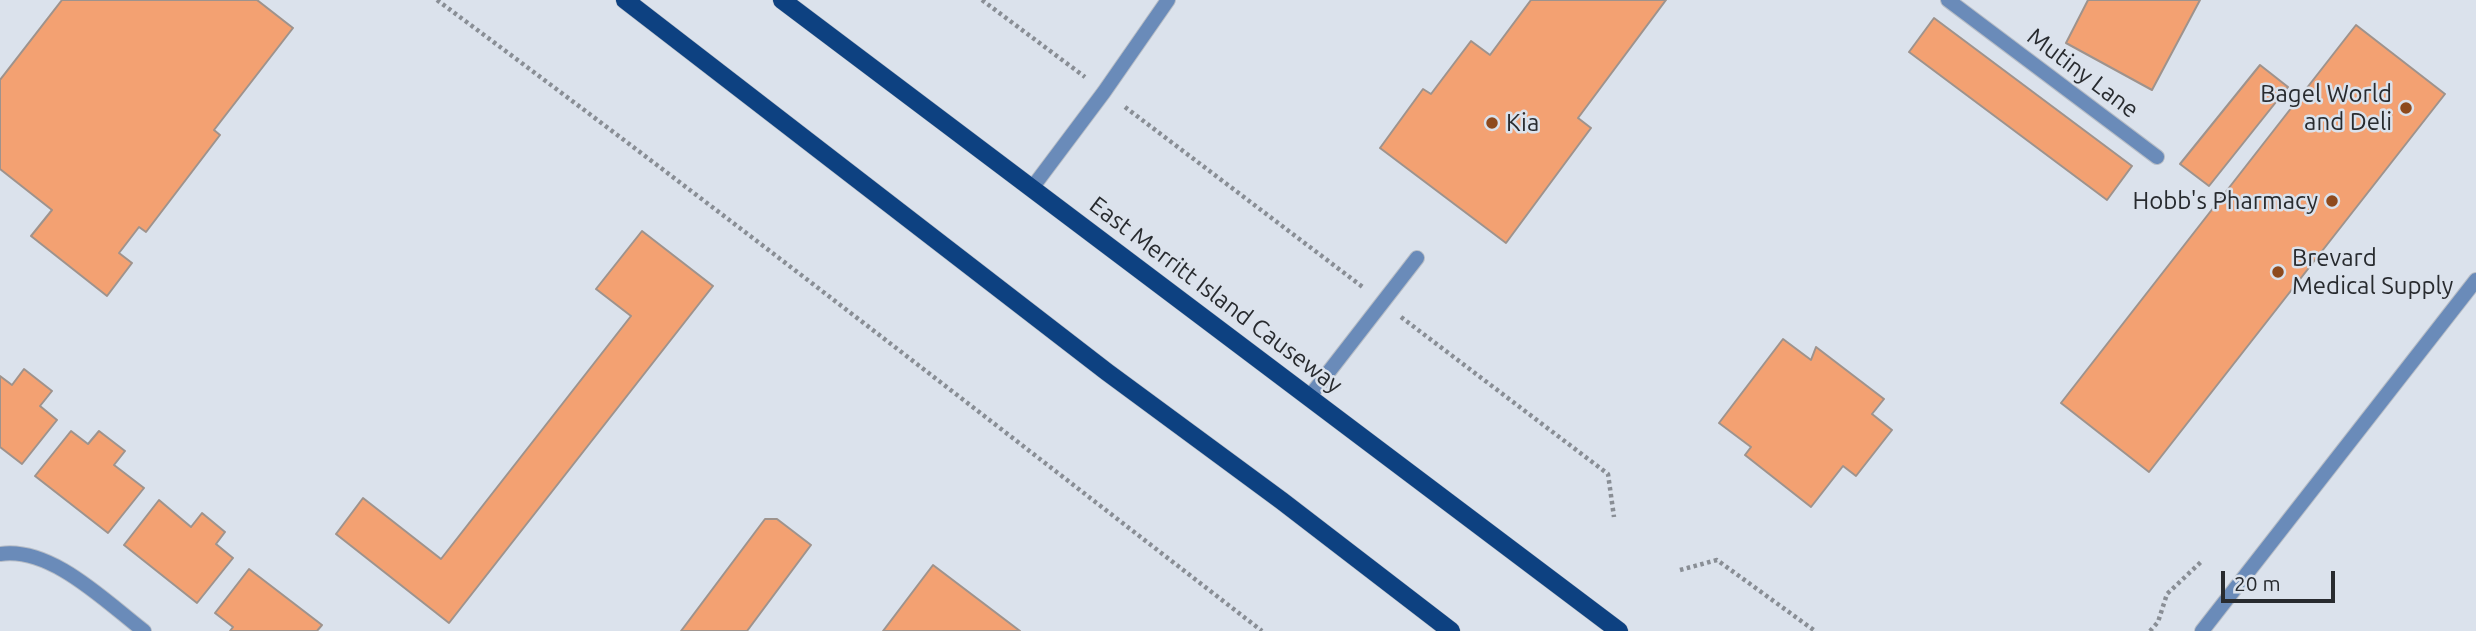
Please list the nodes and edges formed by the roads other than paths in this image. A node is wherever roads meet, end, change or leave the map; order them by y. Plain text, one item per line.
1 (625, 0) edge
2 (782, 0) edge
3 (1168, 0) edge
4 (1948, 0) edge
5 (2157, 157) dead end
6 (1032, 188) junction
7 (1417, 258) dead end
8 (2476, 280) edge
9 (1310, 396) junction
10 (0, 554) edge
11 (144, 631) edge
12 (1451, 631) edge
13 (1619, 631) edge
14 (2202, 631) edge

1 - 12 main road
2 - 6 main road, East Merritt Island Causeway
3 - 6 street
4 - 5 street, Mutiny Lane
6 - 9 main road, East Merritt Island Causeway
7 - 9 street
8 - 14 street
9 - 13 main road, East Merritt Island Causeway
10 - 11 street

